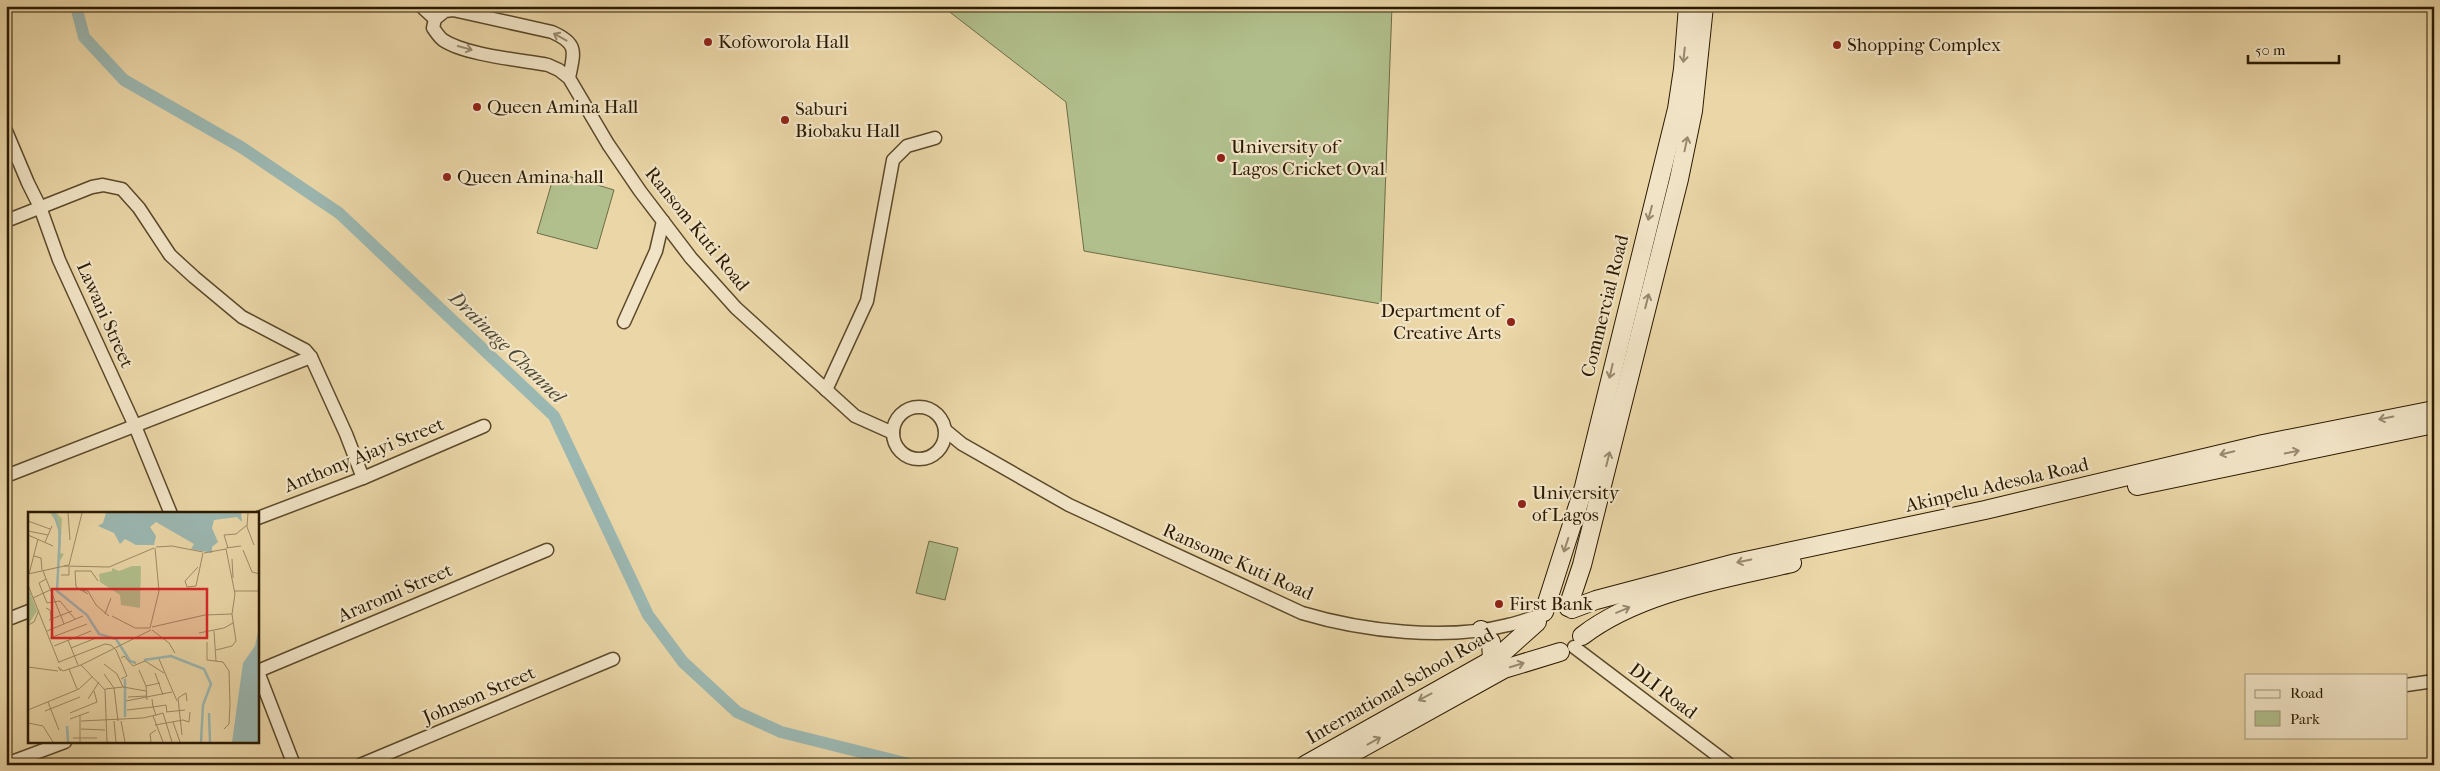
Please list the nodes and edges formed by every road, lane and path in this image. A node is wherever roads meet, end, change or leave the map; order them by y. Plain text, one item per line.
1 (421, 6) edge
2 (1688, 6) edge
3 (1704, 6) edge
4 (435, 19) junction
5 (569, 78) junction
6 (6, 130) edge
7 (935, 138) dead end
8 (40, 207) junction
9 (6, 221) edge
10 (663, 221) junction
11 (624, 322) dead end
12 (311, 357) junction
13 (826, 390) junction
14 (2434, 410) edge
15 (2434, 424) edge
16 (135, 426) junction
17 (484, 426) dead end
18 (945, 430) junction
19 (893, 433) junction
20 (6, 476) edge
21 (362, 478) junction
22 (170, 512) edge
23 (259, 518) edge
24 (547, 550) dead end
25 (1570, 608) junction
26 (28, 611) edge
27 (1541, 616) junction
28 (6, 620) edge
29 (1481, 630) junction
30 (1572, 645) junction
31 (613, 659) dead end
32 (1492, 660) junction
33 (259, 672) edge
34 (259, 675) edge
35 (2434, 681) edge
36 (2408, 685) edge
37 (60, 744) edge
38 (1721, 762) edge
39 (6, 764) edge
40 (294, 765) edge
41 (360, 765) edge
42 (1305, 765) edge
43 (1331, 765) edge

1 - 4 street
2 -> 27 street, Commercial Road
25 -> 3 street, Commercial Road
4 -> 5 street
5 -> 4 street
5 - 10 street, Ransom Kuti Road
6 - 8 street, Lawani Street
7 - 13 street
8 - 9 street
8 - 12 street
8 - 16 street, Lawani Street
10 - 11 street
10 - 13 street, Ransom Kuti Road
12 - 16 street
12 - 21 street
13 - 19 street, Ransom Kuti Road
14 -> 25 street, Akinpelu Adesola Road
30 -> 15 street, Akinpelu Adesola Road
16 - 20 street
16 - 22 street, Lawani Street
17 - 21 street, Anthony Ajayi Street
18 - 19 street
18 - 19 street
18 - 29 street, Ransome Kuti Road
21 - 23 street, Anthony Ajayi Street
24 - 33 street, Araromi Street
25 - 27 street
25 - 30 street
26 - 28 street
27 - 29 street, Ransome Kuti Road
27 - 30 street
27 - 32 street, International School Road
29 - 32 street
30 - 38 street, DLI Road
43 -> 30 street, International School Road
31 - 41 street, Johnson Street
32 -> 42 street, International School Road
34 - 40 street
35 - 36 street
37 - 39 street

